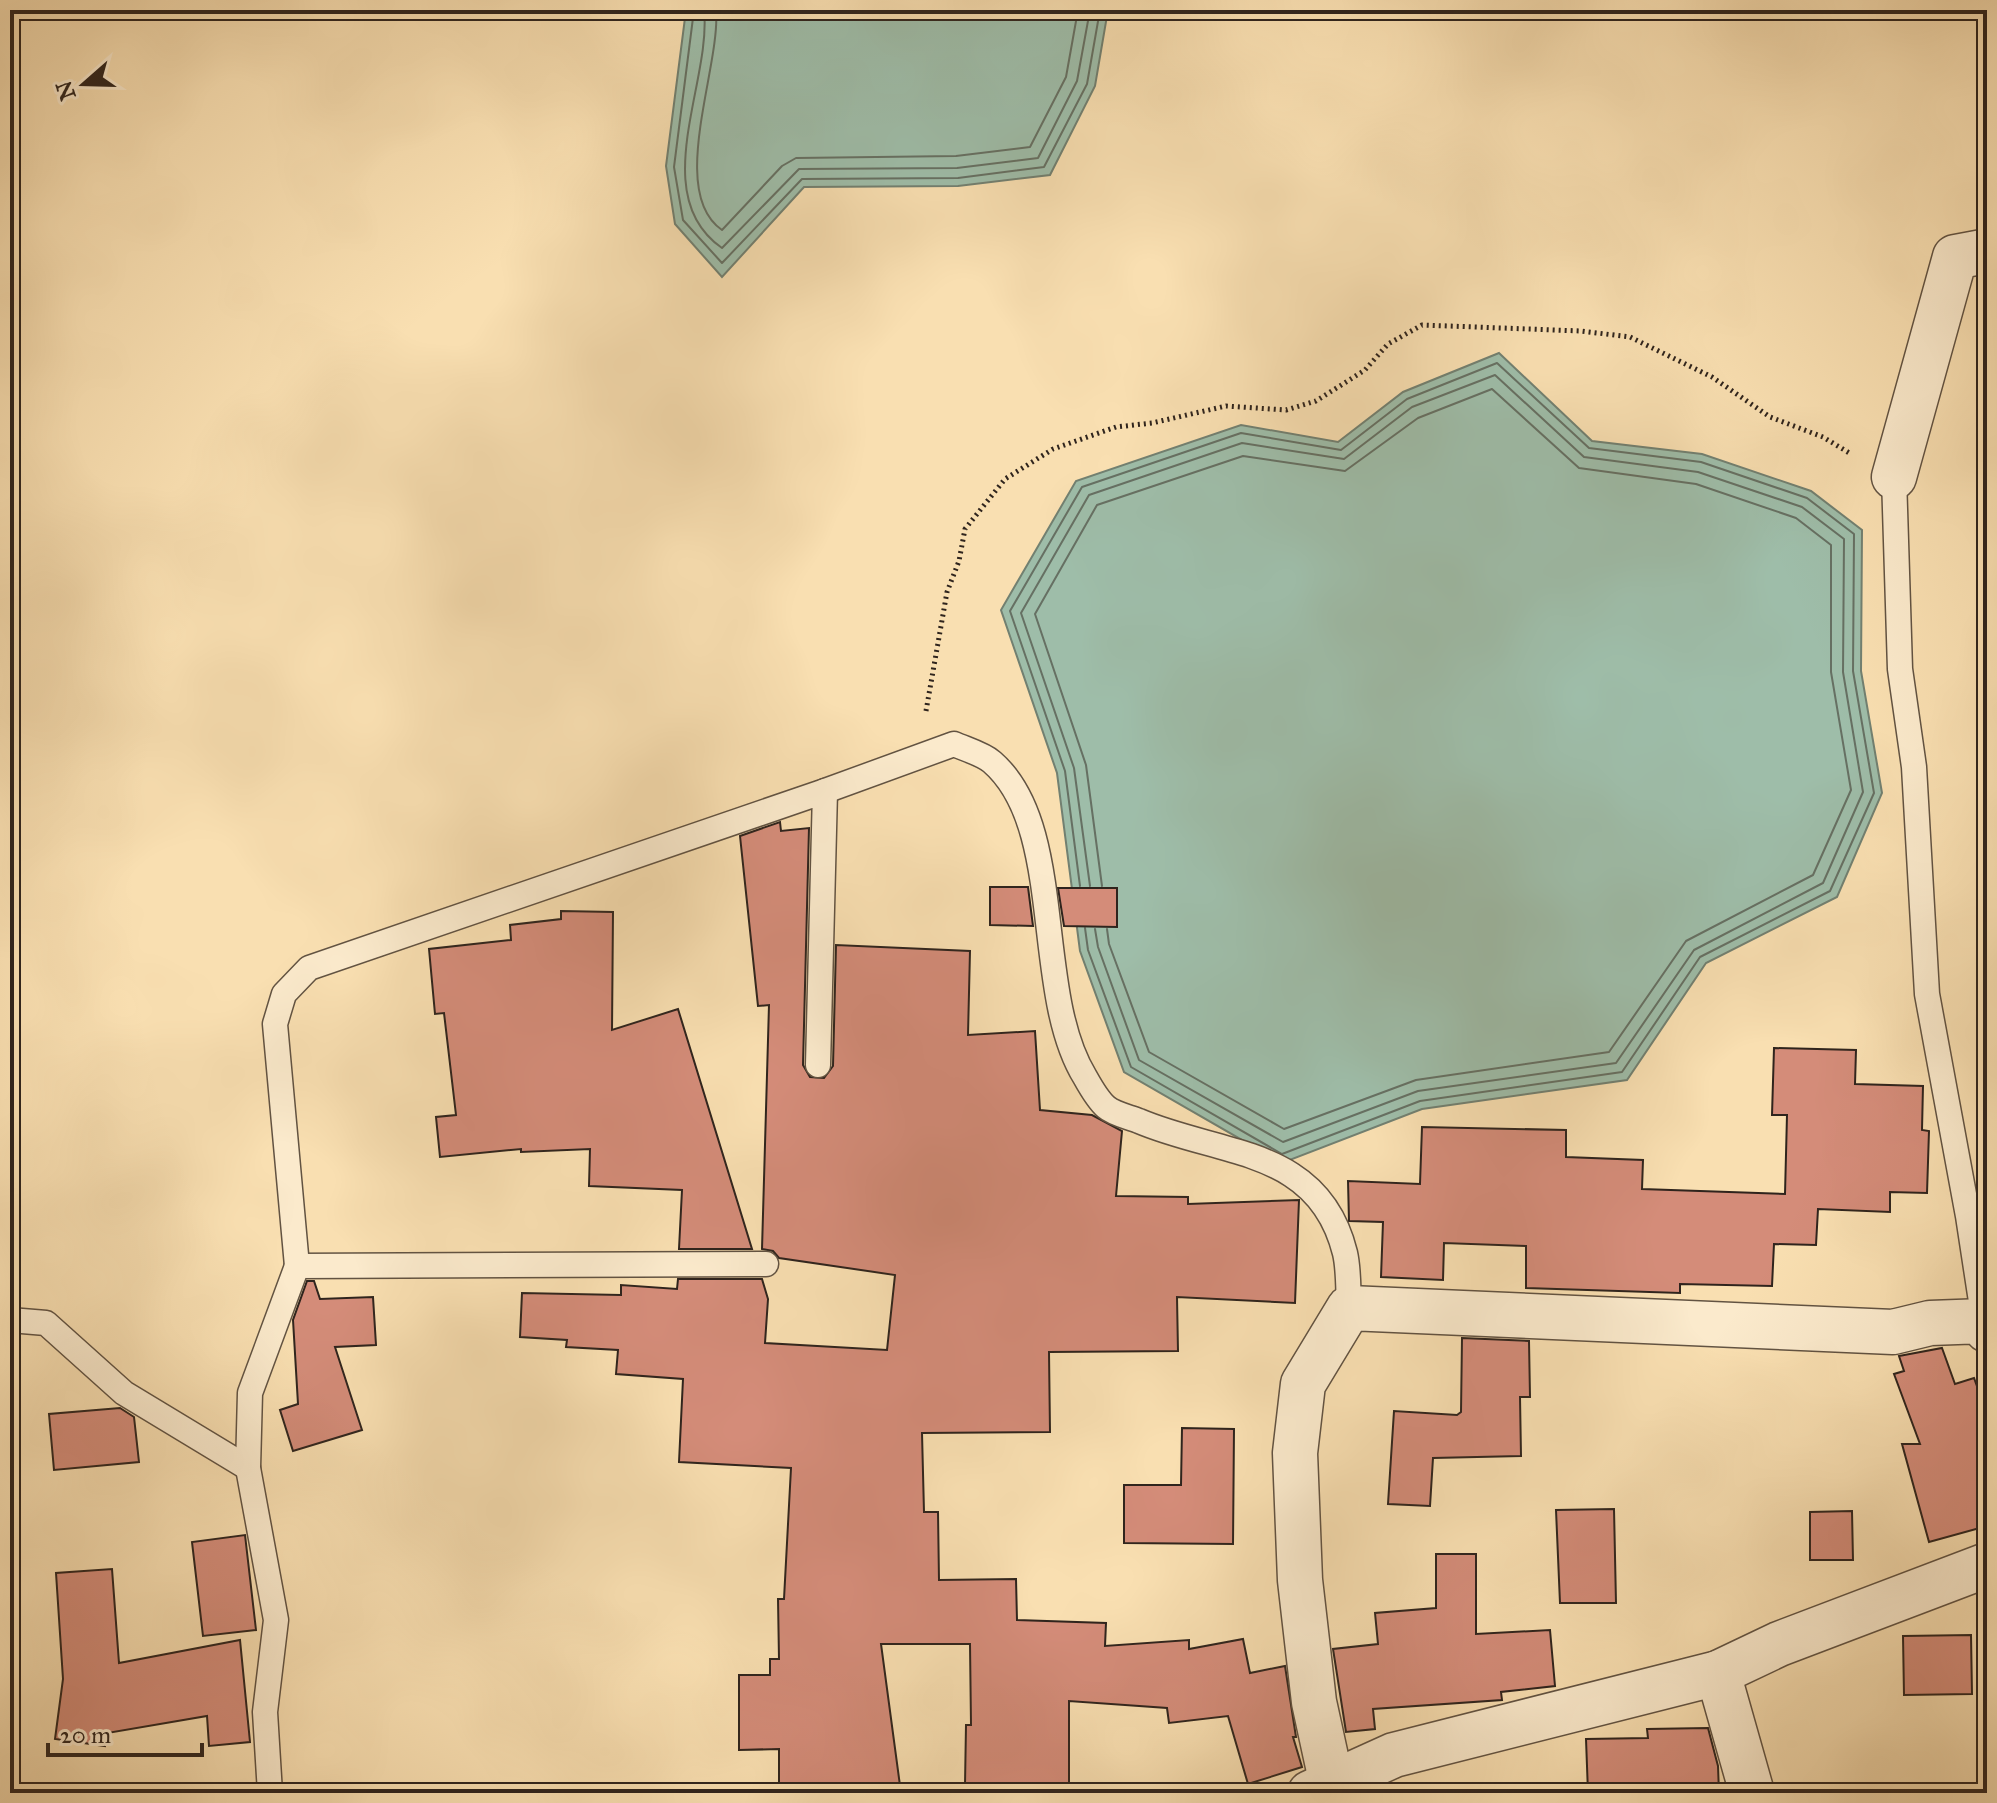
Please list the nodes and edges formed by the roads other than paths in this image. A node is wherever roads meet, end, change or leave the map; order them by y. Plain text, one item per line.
1 (1987, 251) edge
2 (1894, 477) joint
3 (825, 791) junction
4 (818, 1065) dead end
5 (766, 1264) dead end
6 (297, 1266) junction
7 (1349, 1308) junction
8 (10, 1320) edge
9 (1985, 1325) edge
10 (248, 1468) junction
11 (1987, 1565) edge
12 (1718, 1673) junction
13 (1320, 1787) edge
14 (270, 1793) edge
15 (1752, 1793) edge

1 - 2 street
2 - 9 lane
3 - 4 lane
3 - 6 lane
3 - 7 lane
5 - 6 lane
6 - 10 lane
7 - 9 street
7 - 13 street
8 - 10 lane
10 - 14 lane
11 - 12 street
12 - 13 street
12 - 15 street

